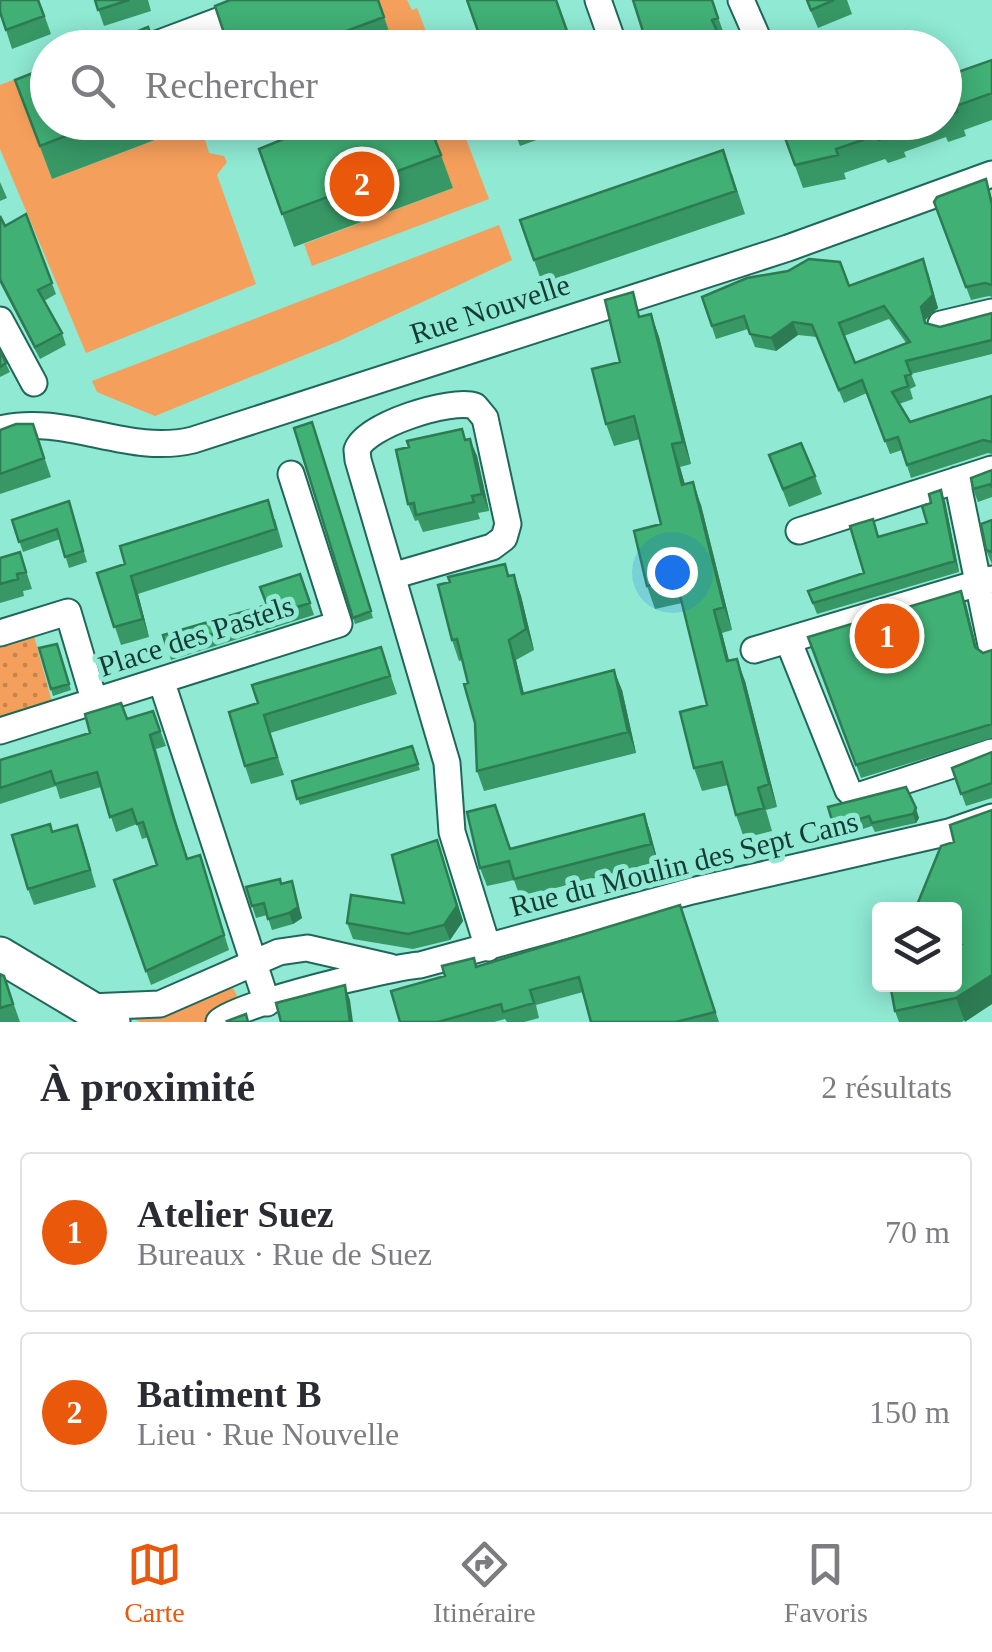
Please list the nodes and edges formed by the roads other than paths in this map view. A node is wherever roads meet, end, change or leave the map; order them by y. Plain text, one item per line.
1 (274, 0) edge
2 (598, 0) edge
3 (740, 0) edge
4 (221, 6) edge
5 (178, 30) edge
6 (609, 30) edge
7 (754, 30) edge
8 (992, 174) edge
9 (992, 312) edge
10 (0, 320) edge
11 (941, 324) edge
12 (34, 384) dead end
13 (0, 430) edge
14 (992, 469) edge
15 (291, 474) dead end
16 (957, 480) junction
17 (799, 531) dead end
18 (392, 576) junction
19 (985, 581) edge
20 (0, 632) edge
21 (788, 640) junction
22 (754, 650) dead end
23 (992, 650) edge
24 (162, 683) junction
25 (95, 703) junction
26 (0, 731) edge
27 (992, 752) edge
28 (992, 817) edge
29 (488, 948) junction
30 (0, 956) edge
31 (250, 961) junction
32 (390, 967) junction
33 (267, 1003) junction
34 (99, 1014) edge
35 (218, 1022) edge

1 - 4 street
2 - 6 street
3 - 7 street
4 - 5 street
8 - 13 street, Rue Nouvelle
9 - 11 street
10 - 12 street
14 - 16 street
15 - 24 street, Place des Pastels
16 - 17 street
16 - 19 street
18 - 18 street
18 - 29 street
19 - 21 street
19 - 23 street
20 - 25 street, Place des Pastels
21 - 22 street
21 - 27 street
24 - 25 street, Place des Pastels
24 - 31 street
25 - 26 street, Place des Pastels
28 - 29 street, Rue du Moulin des Sept Cans
29 - 32 street, Rue du Moulin des Sept Cans
30 - 34 main road
31 - 32 street, Rue du Moulin des Sept Cans
31 - 33 street
31 - 34 street, Rue du Moulin des Sept Cans
32 - 33 street, Rue du Moulin des Sept Cans
33 - 35 street, Rue du Moulin des Sept Cans

